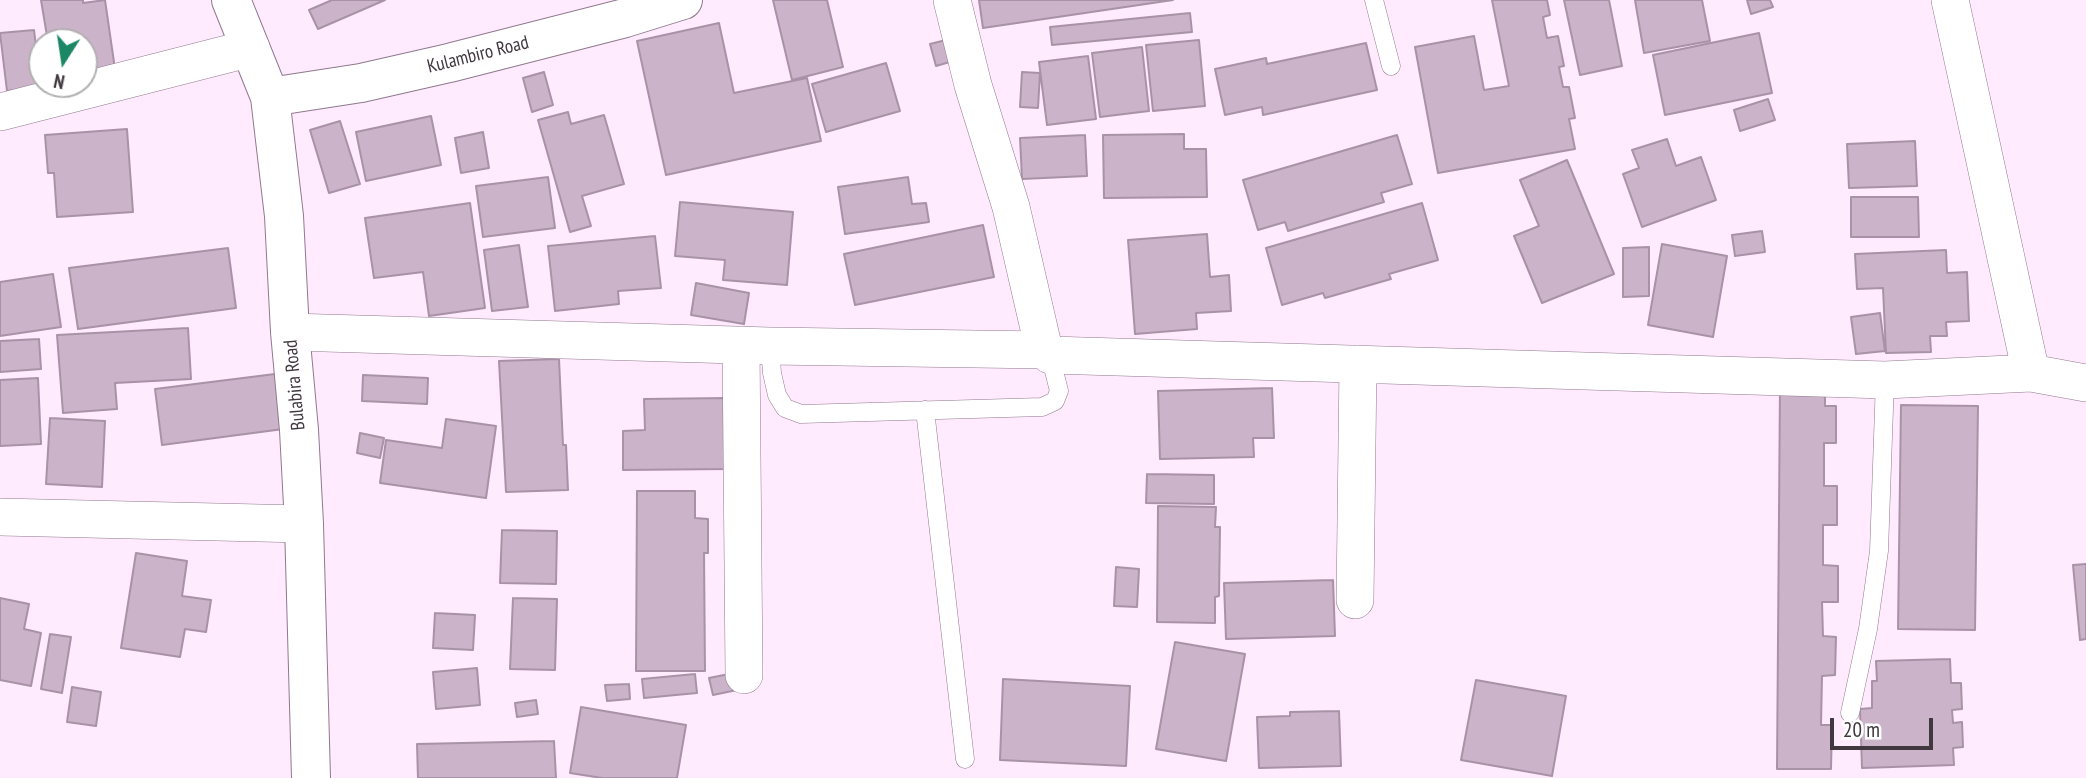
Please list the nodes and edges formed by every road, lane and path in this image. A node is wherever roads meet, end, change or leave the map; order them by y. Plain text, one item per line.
1 (232, 0) edge
2 (683, 0) edge
3 (952, 0) edge
4 (1374, 0) edge
5 (1950, 0) edge
6 (251, 48) junction
7 (1391, 66) dead end
8 (270, 96) junction
9 (0, 112) edge
10 (290, 332) junction
11 (755, 346) junction
12 (1047, 352) junction
13 (1359, 364) junction
14 (2031, 373) junction
15 (1885, 380) junction
16 (2086, 383) edge
17 (925, 410) junction
18 (0, 517) edge
19 (304, 524) junction
20 (1355, 600) dead end
21 (744, 675) dead end
22 (1850, 713) dead end
23 (965, 759) dead end
24 (311, 778) edge

1 - 6 street, Bulabira Road
2 - 8 street, Kulambiro Road
3 - 12 street
4 - 7 lane
5 - 14 street
6 - 8 street, Bulabira Road
6 - 9 street
8 - 10 street, Bulabira Road
10 - 11 street
10 - 19 street, Bulabira Road
11 - 12 street
11 - 17 lane
11 - 21 street
12 - 13 street
12 - 17 lane
13 - 15 street
13 - 20 street
14 - 15 street
14 - 16 street
15 - 22 lane
17 - 23 lane
18 - 19 street
19 - 24 street, Bulabira Road

